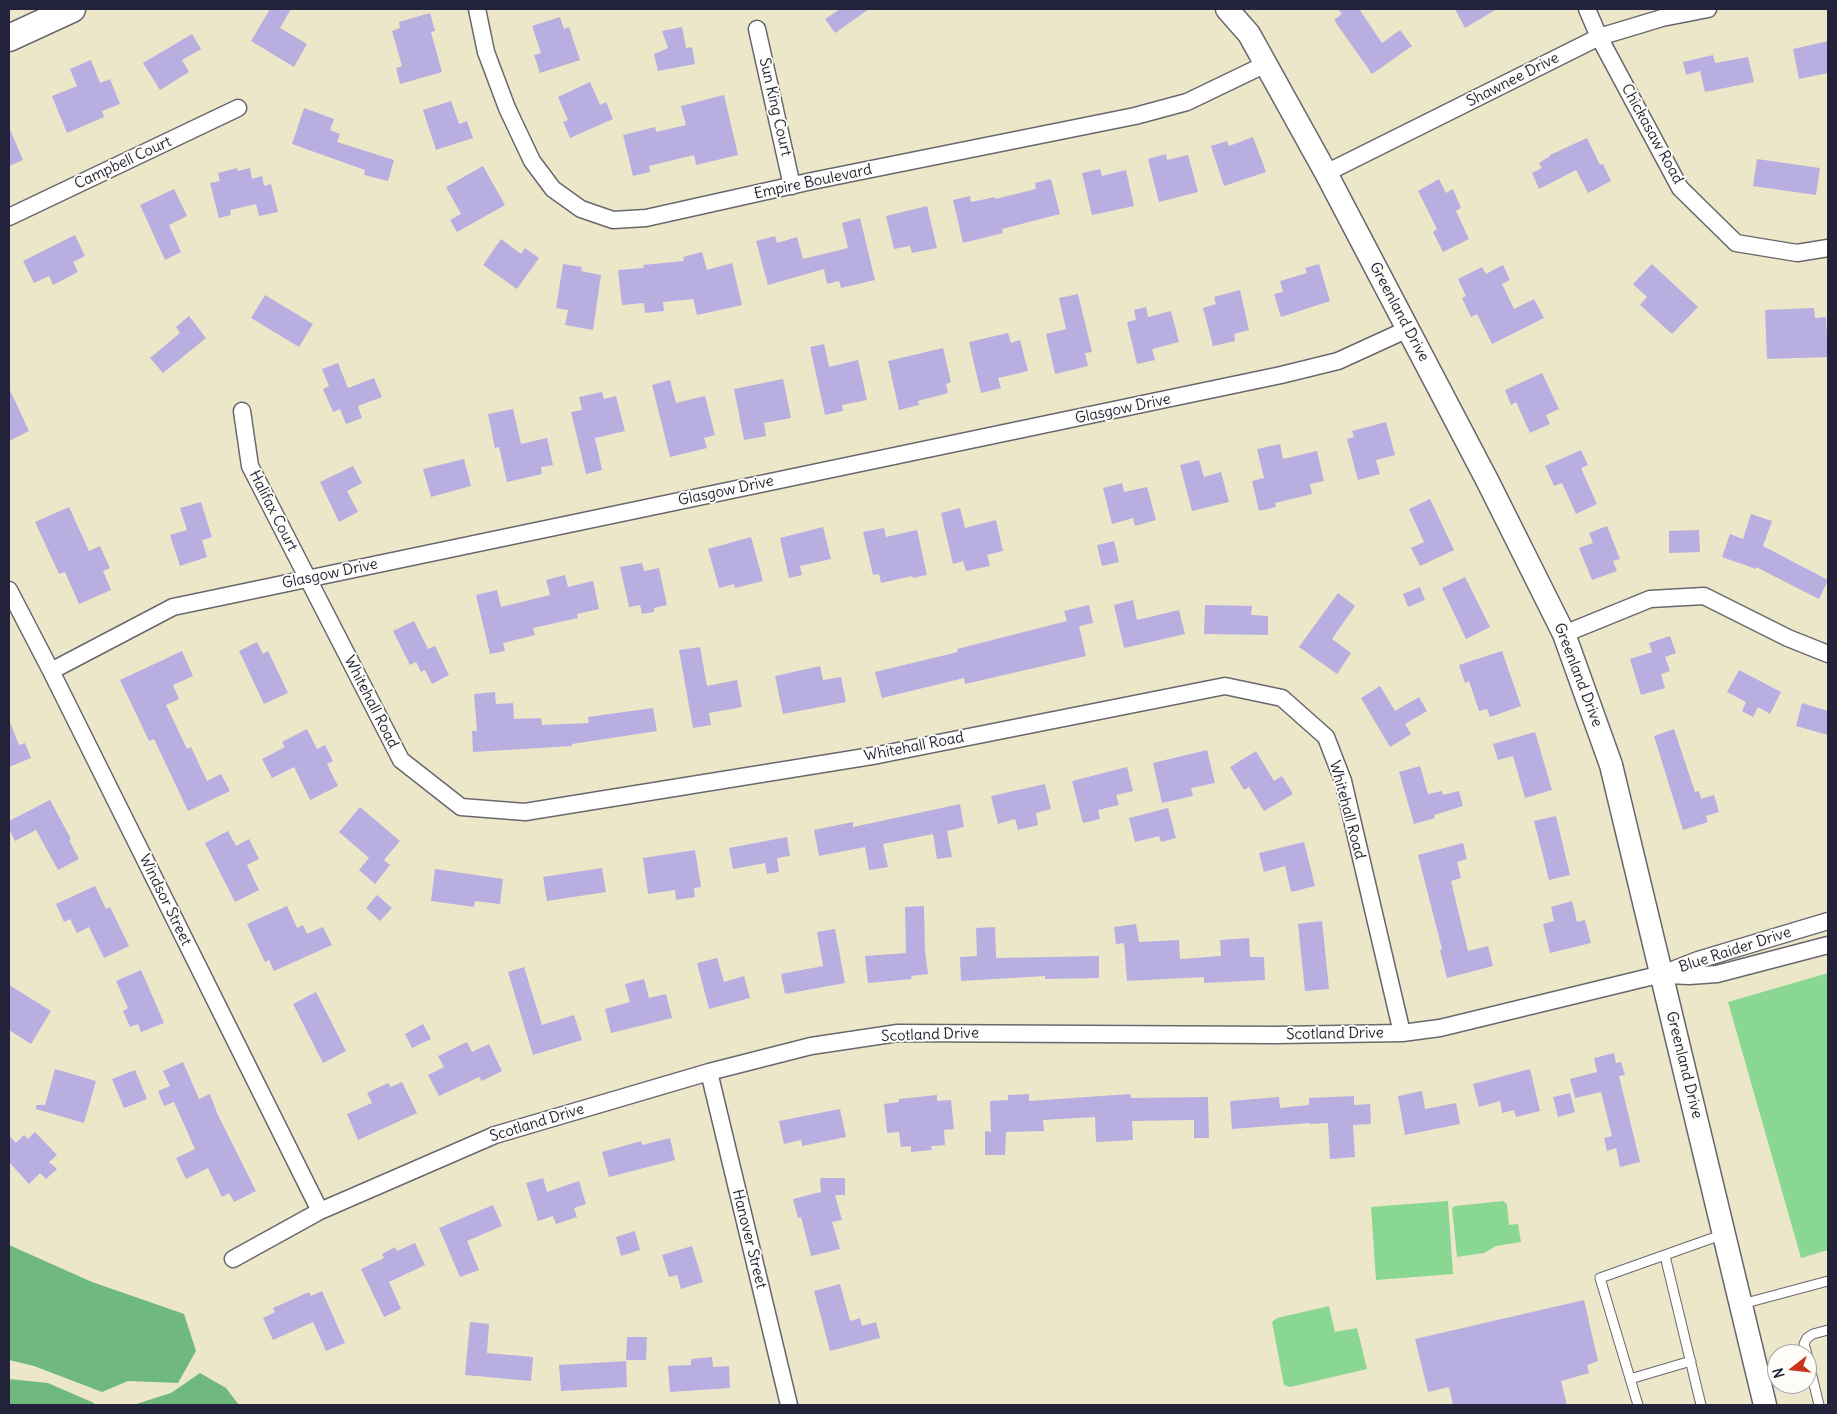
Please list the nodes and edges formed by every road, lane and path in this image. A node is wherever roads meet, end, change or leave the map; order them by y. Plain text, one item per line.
1 (72, 9) edge
2 (476, 9) edge
3 (1227, 9) edge
4 (1587, 9) edge
5 (1708, 9) edge
6 (757, 29) dead end
7 (1599, 37) junction
8 (9, 38) edge
9 (1266, 64) junction
10 (238, 108) dead end
11 (1326, 173) junction
12 (792, 186) junction
13 (9, 217) edge
14 (1828, 248) edge
15 (1408, 329) junction
16 (242, 411) dead end
17 (308, 578) junction
18 (9, 590) edge
19 (1564, 634) junction
20 (1828, 654) edge
21 (51, 671) junction
22 (1828, 921) edge
23 (1828, 945) edge
24 (1662, 974) junction
25 (1402, 1033) junction
26 (708, 1072) junction
27 (320, 1210) junction
28 (1725, 1233) junction
29 (1664, 1256) junction
30 (233, 1259) dead end
31 (1828, 1281) edge
32 (1742, 1304) junction
33 (1828, 1330) edge
34 (1804, 1344) edge
35 (1690, 1361) junction
36 (1630, 1379) junction
37 (789, 1405) edge
38 (1638, 1405) edge
39 (1701, 1405) edge
40 (1766, 1405) edge

1 - 8 main road
2 - 12 street, Empire Boulevard
3 - 9 street, Greenland Drive
4 - 7 street, Chickasaw Road
5 - 7 street, Shawnee Drive
6 - 12 street, Sun King Court
7 - 11 street, Shawnee Drive
7 - 14 street, Chickasaw Road
9 - 11 street, Greenland Drive
9 - 12 street, Empire Boulevard
10 - 13 street, Campbell Court
11 - 15 street, Greenland Drive
15 - 17 street, Glasgow Drive
15 - 19 street, Greenland Drive
16 - 17 street, Halifax Court
17 - 21 street, Glasgow Drive
17 - 25 street, Whitehall Road
18 - 21 street, Windsor Street
19 - 20 street
19 - 24 street, Greenland Drive
21 - 27 street, Windsor Street
22 - 24 street, Blue Raider Drive
23 - 24 street, Blue Raider Drive
24 - 25 street, Scotland Drive
24 - 28 street, Greenland Drive
25 - 26 street, Scotland Drive
26 - 27 street, Scotland Drive
26 - 37 street, Hanover Street
27 - 30 street, Scotland Drive
28 - 29 lane
28 - 32 street, Greenland Drive
29 - 35 lane
29 - 36 lane
31 - 32 lane
32 - 40 street, Greenland Drive
33 - 34 lane
35 - 36 lane
35 - 39 lane
36 - 38 lane

